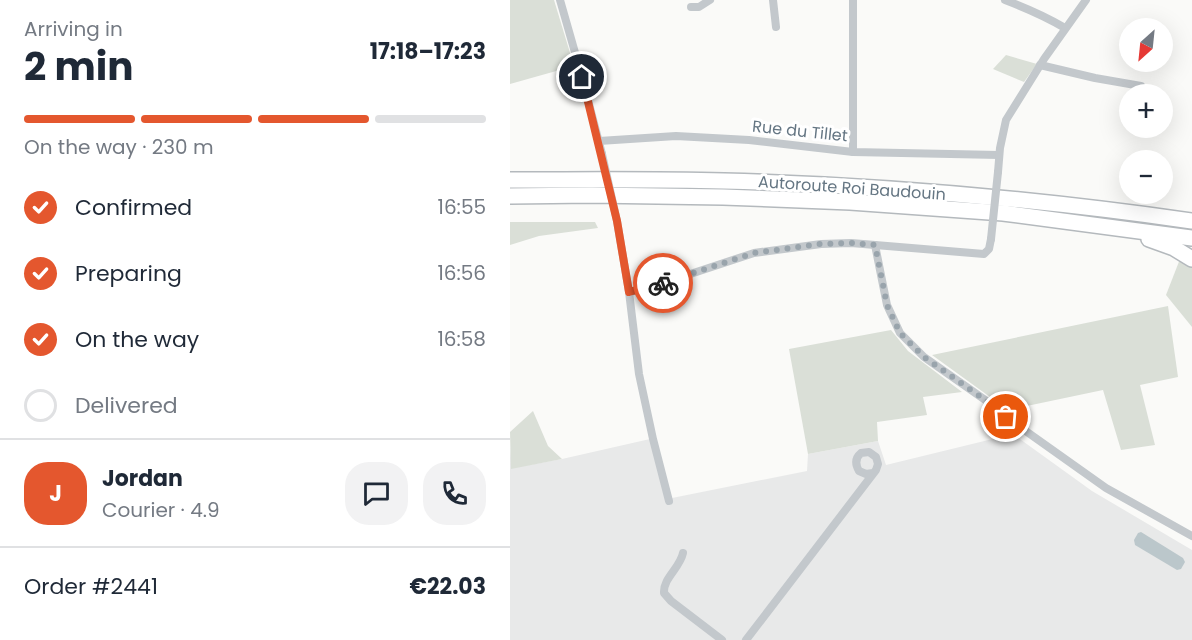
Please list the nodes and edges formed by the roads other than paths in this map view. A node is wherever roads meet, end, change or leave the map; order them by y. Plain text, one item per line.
1 (560, 0) edge
2 (710, 0) edge
3 (773, 0) edge
4 (853, 0) edge
5 (1005, 0) edge
6 (1086, 0) edge
7 (691, 8) dead end
8 (776, 27) dead end
9 (1065, 28) junction
10 (1040, 65) junction
11 (1130, 84) edge
12 (599, 141) junction
13 (853, 152) junction
14 (999, 155) junction
15 (510, 180) edge
16 (510, 196) edge
17 (1192, 221) edge
18 (1133, 230) junction
19 (1192, 238) edge
20 (875, 245) junction
21 (1192, 259) edge
22 (629, 292) junction
23 (873, 473) dead end
24 (669, 501) dead end
25 (1192, 536) edge
26 (683, 554) dead end
27 (722, 640) edge
28 (746, 640) edge

1 - 12 street
2 - 7 street
3 - 8 street
4 - 13 street
5 - 9 street
6 - 9 street
9 - 10 street
10 - 11 street
10 - 14 street
12 - 13 street, Rue du Tillet
12 - 22 street, bridge
13 - 14 street, Rue du Tillet
14 - 20 street, bridge
15 - 17 highway, Autoroute Roi Baudouin
16 - 18 highway, Autoroute Roi Baudouin
18 - 19 highway, Autoroute Roi Baudouin
18 - 21 highway
20 - 22 street
20 - 25 street
22 - 24 street
23 - 28 street
26 - 27 street

